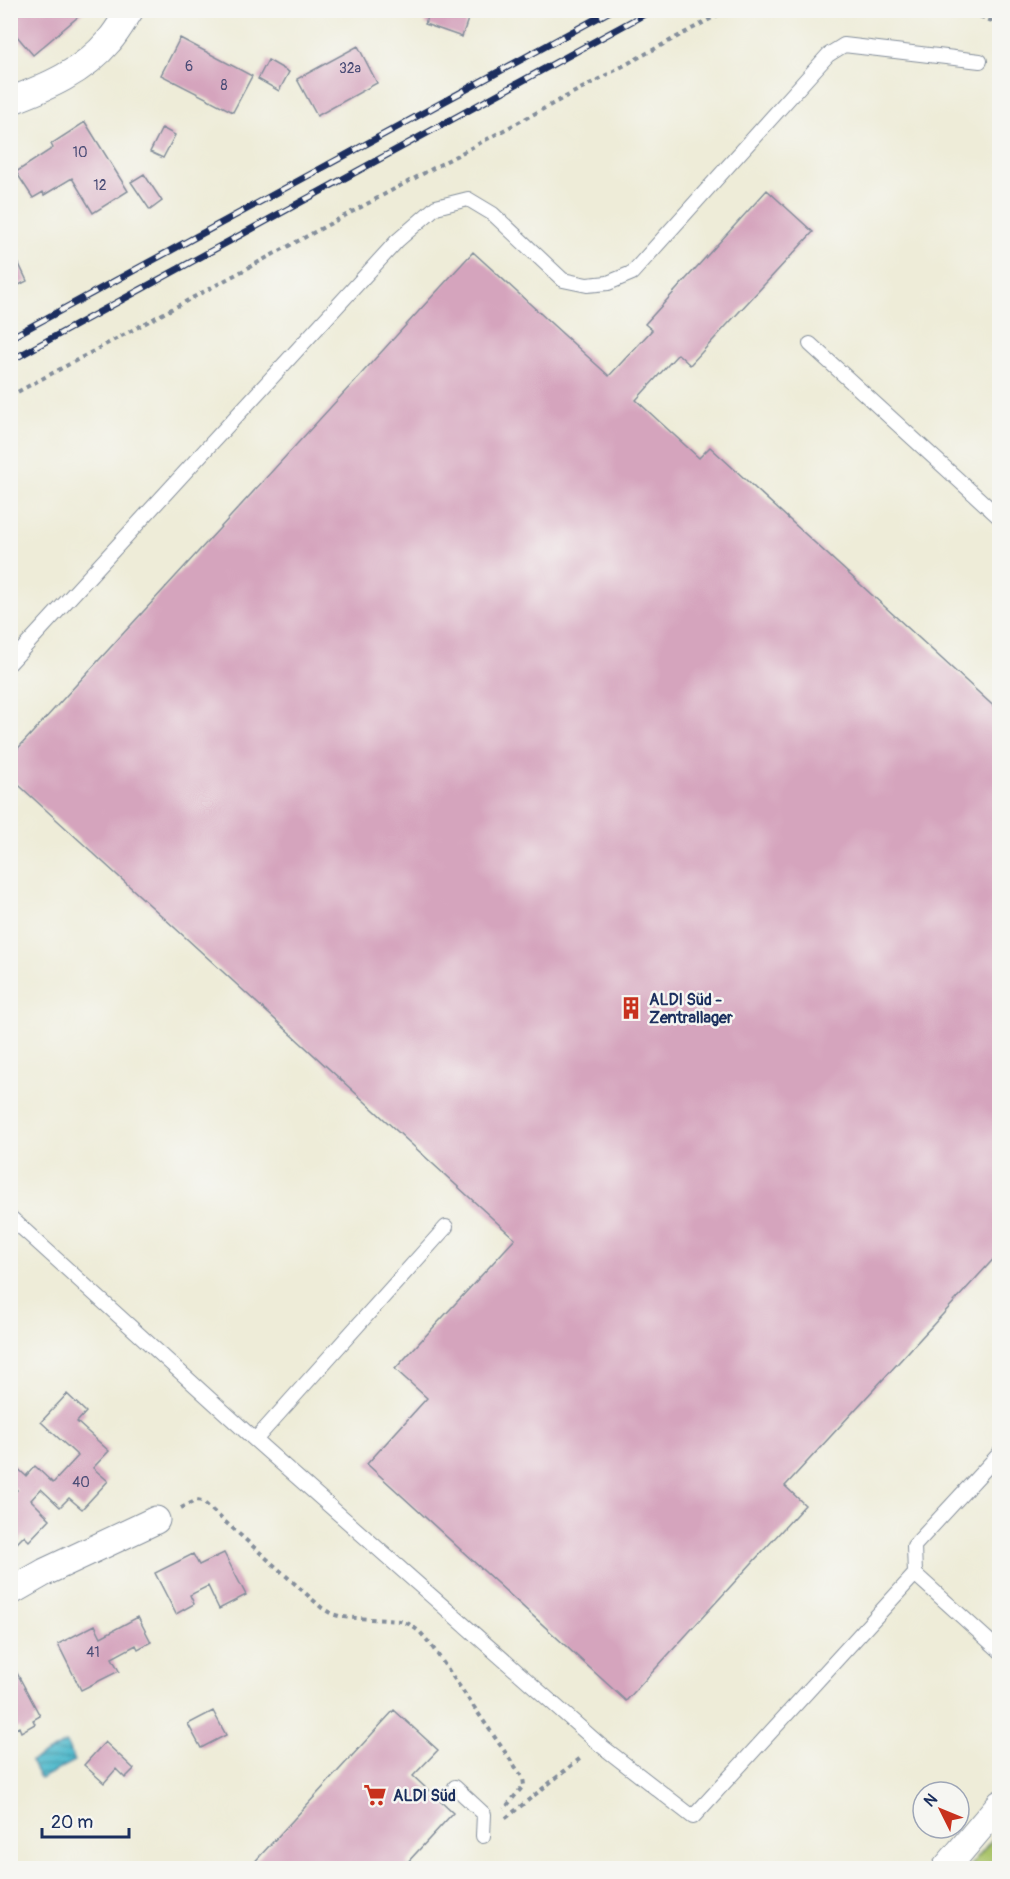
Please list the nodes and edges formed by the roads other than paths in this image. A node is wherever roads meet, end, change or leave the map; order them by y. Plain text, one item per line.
1 (130, 10) edge
2 (980, 61) dead end
3 (10, 100) edge
4 (810, 344) dead end
5 (999, 518) edge
6 (10, 663) edge
7 (10, 1217) edge
8 (446, 1227) dead end
9 (255, 1440) junction
10 (999, 1453) edge
11 (156, 1520) road end
12 (915, 1574) junction
13 (10, 1592) edge
14 (999, 1651) edge
15 (454, 1787) dead end
16 (999, 1804) edge
17 (486, 1833) road end
18 (946, 1869) edge

1 - 3 street
2 - 6 lane
4 - 5 lane
7 - 9 lane
8 - 9 lane
9 - 12 lane
10 - 12 lane
11 - 13 street
12 - 14 lane
15 - 17 lane
16 - 18 street

